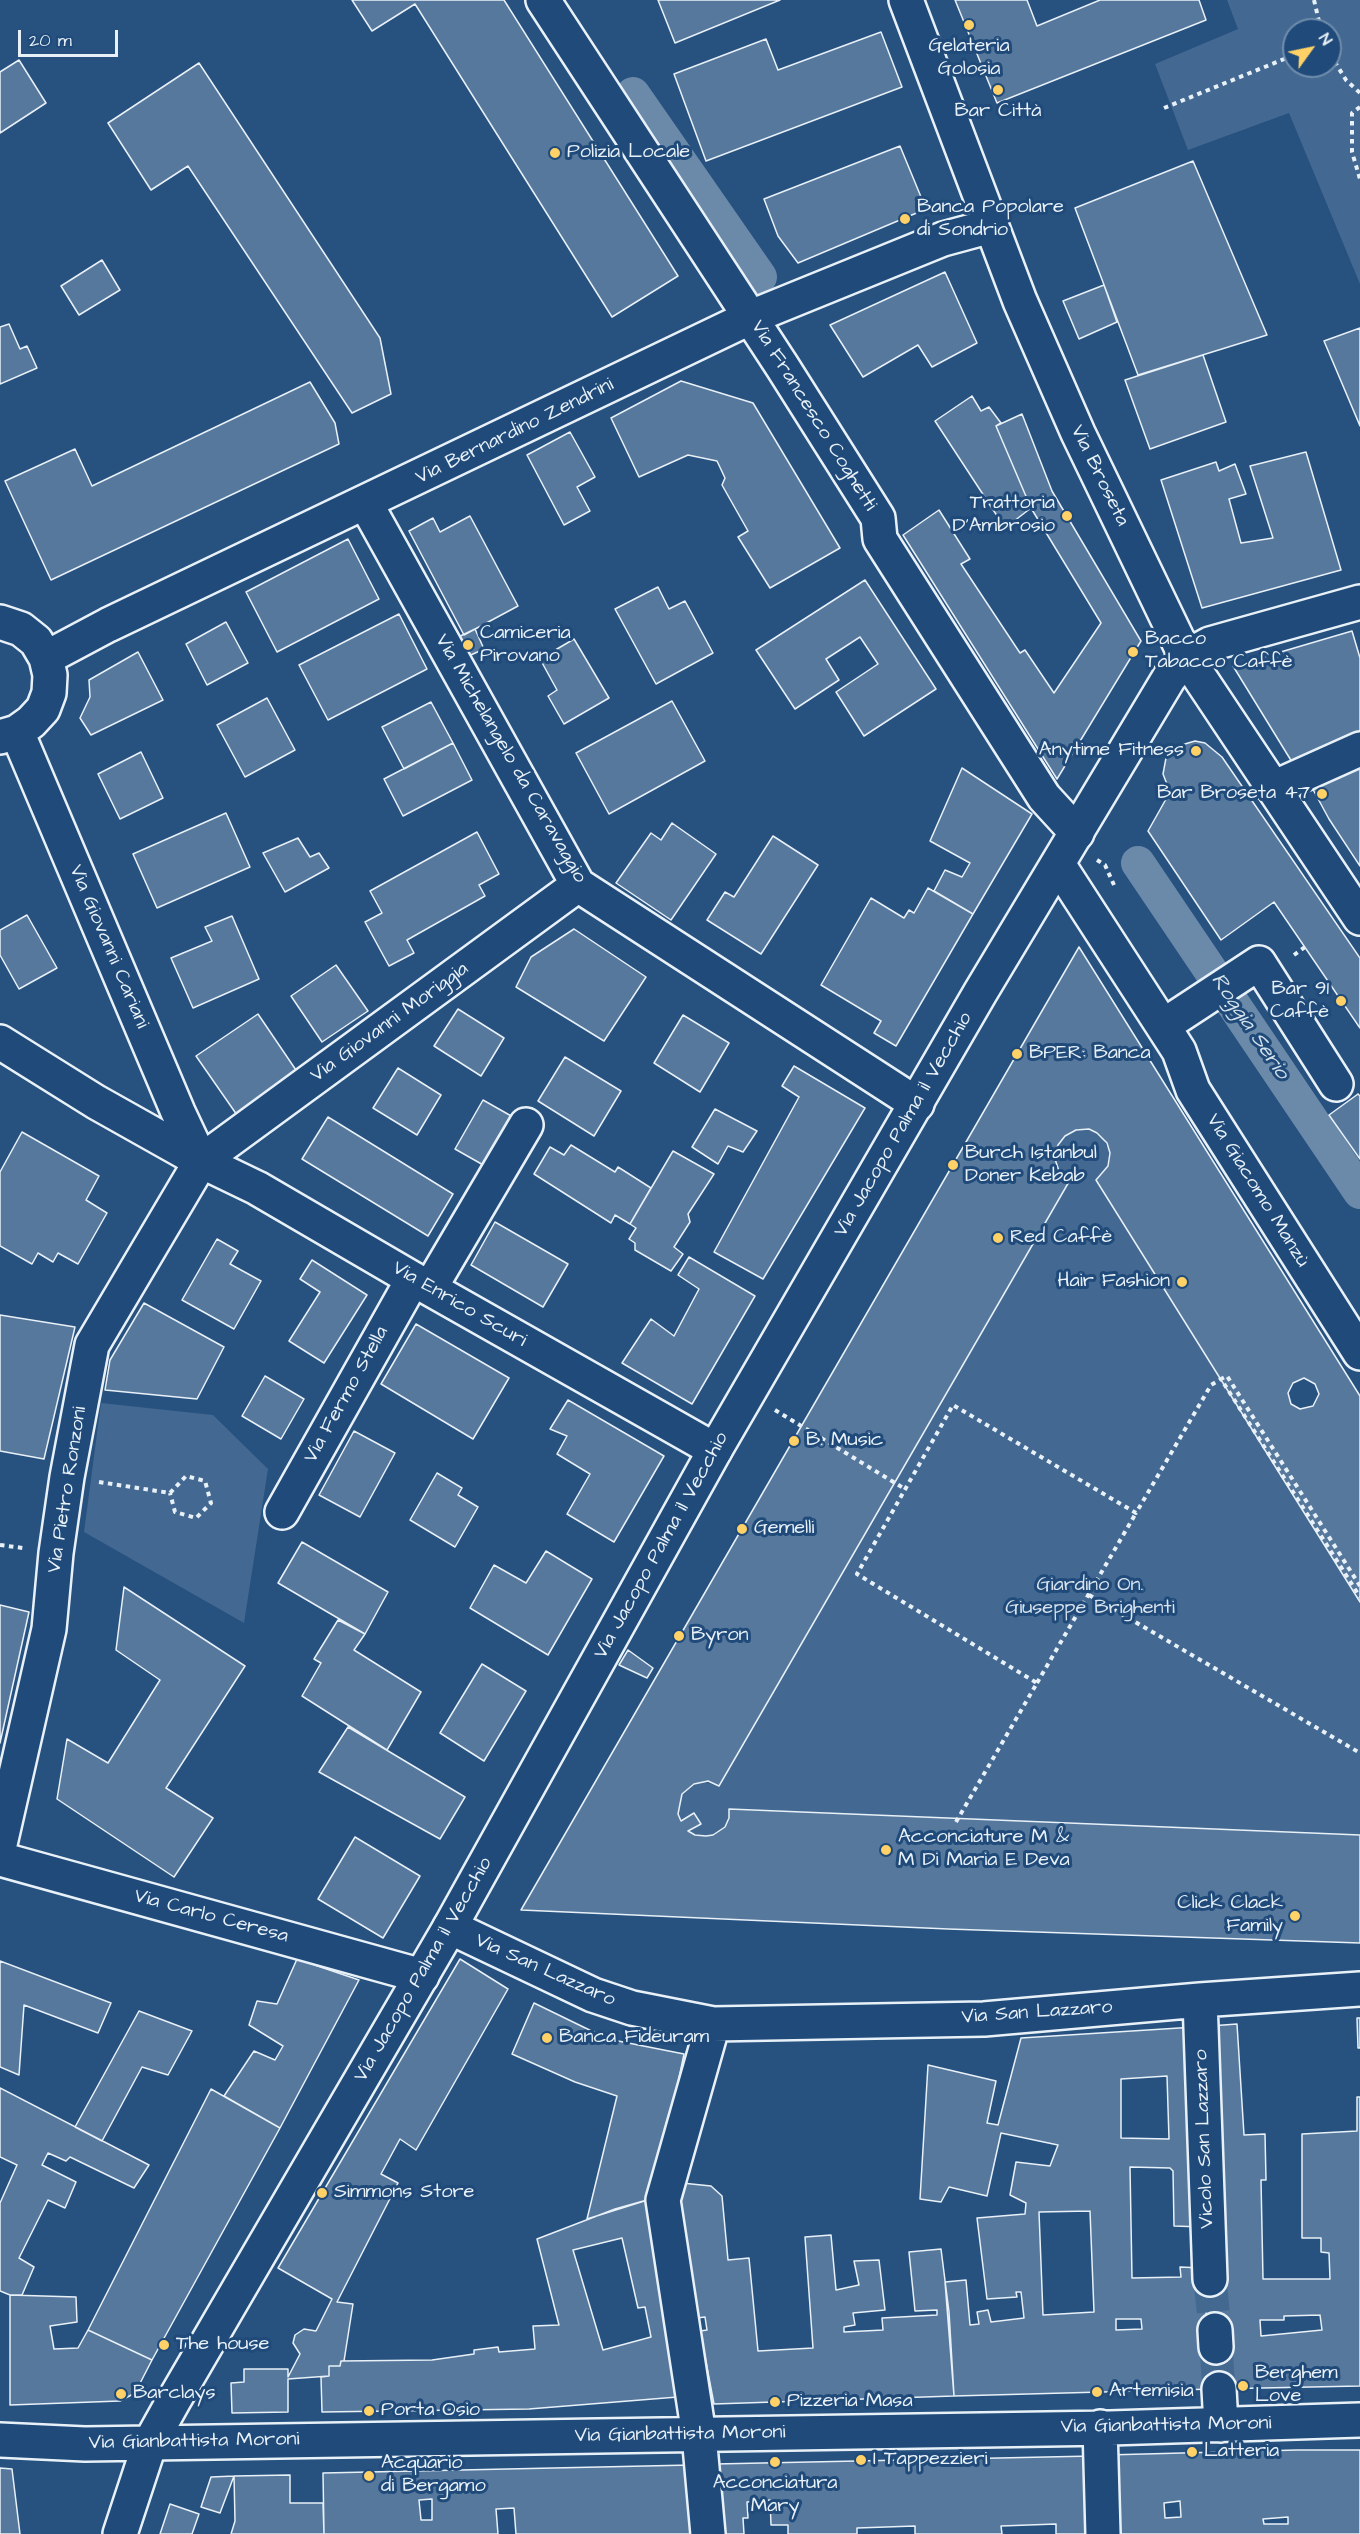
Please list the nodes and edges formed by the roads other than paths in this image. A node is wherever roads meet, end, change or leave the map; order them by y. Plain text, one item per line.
1 (543, 0) edge
2 (906, 0) edge
3 (991, 226) junction
4 (751, 317) junction
5 (366, 504) junction
6 (1360, 602) edge
7 (0, 622) edge
8 (1186, 657) junction
9 (46, 658) junction
10 (9, 734) edge
11 (1360, 749) edge
12 (1273, 788) junction
13 (1077, 833) junction
14 (1058, 864) junction
15 (578, 885) junction
16 (1360, 918) edge
17 (1163, 1026) junction
18 (0, 1042) edge
19 (1336, 1084) dead end
20 (917, 1104) junction
21 (526, 1125) dead end
22 (201, 1161) junction
23 (421, 1283) junction
24 (1360, 1353) edge
25 (715, 1450) junction
26 (282, 1512) dead end
27 (0, 1844) edge
28 (0, 1859) edge
29 (450, 1927) junction
30 (422, 1976) junction
31 (1360, 1989) edge
32 (1200, 2000) junction
33 (713, 2024) junction
34 (1210, 2279) tunnel mouth
35 (1219, 2389) tunnel mouth
36 (1360, 2420) edge
37 (1221, 2425) junction
38 (1100, 2427) junction
39 (699, 2435) junction
40 (0, 2440) edge
41 (150, 2443) junction
42 (120, 2534) edge
43 (708, 2534) edge
44 (1103, 2534) edge

1 - 4 street, Via Francesco Coghetti
2 - 3 street, Via Broseta
3 - 4 street, Via Bernardino Zendrini
3 - 8 street, Via Broseta
4 - 5 street, Via Bernardino Zendrini
4 - 13 street, Via Francesco Coghetti
5 - 9 street, Via Bernardino Zendrini
5 - 15 street, Via Michelangelo da Caravaggio
6 - 8 street
7 - 9 street
8 - 12 street, Via Broseta
8 - 13 street, Via Jacopo Palma il Vecchio
9 - 10 street
10 - 22 street, Via Giovanni Cariani
11 - 12 street
12 - 16 street, Via Broseta
13 - 14 street, Via Jacopo Palma il Vecchio
14 - 17 street, Via Giacomo Manzù
14 - 20 street, Via Jacopo Palma il Vecchio
15 - 20 street, Via Michelangelo da Caravaggio
15 - 22 street, Via Giovanni Moriggia
17 - 19 street
17 - 24 street, Via Giacomo Manzù
18 - 22 street, Via Enrico Scuri
20 - 25 street, Via Jacopo Palma il Vecchio
21 - 23 street, Via Fermo Stella
22 - 23 street, Via Enrico Scuri
22 - 27 street, Via Pietro Ronzoni
23 - 25 street, Via Enrico Scuri
23 - 26 street, Via Fermo Stella
25 - 29 street, Via Jacopo Palma il Vecchio
28 - 30 street, Via Carlo Ceresa
29 - 30 street, Via Jacopo Palma il Vecchio
29 - 33 street, Via San Lazzaro
30 - 41 street, Via Jacopo Palma il Vecchio
31 - 32 street, Via San Lazzaro
32 - 33 street, Via San Lazzaro
32 - 34 street, Vicolo San Lazzaro
33 - 39 street
35 - 37 street
36 - 37 street, Via Gianbattista Moroni
37 - 38 street, Via Gianbattista Moroni
38 - 39 street, Via Gianbattista Moroni
38 - 44 street
39 - 41 street, Via Gianbattista Moroni
39 - 43 street
40 - 41 street, Via Gianbattista Moroni
41 - 42 street, Via Jacopo Palma il Vecchio

